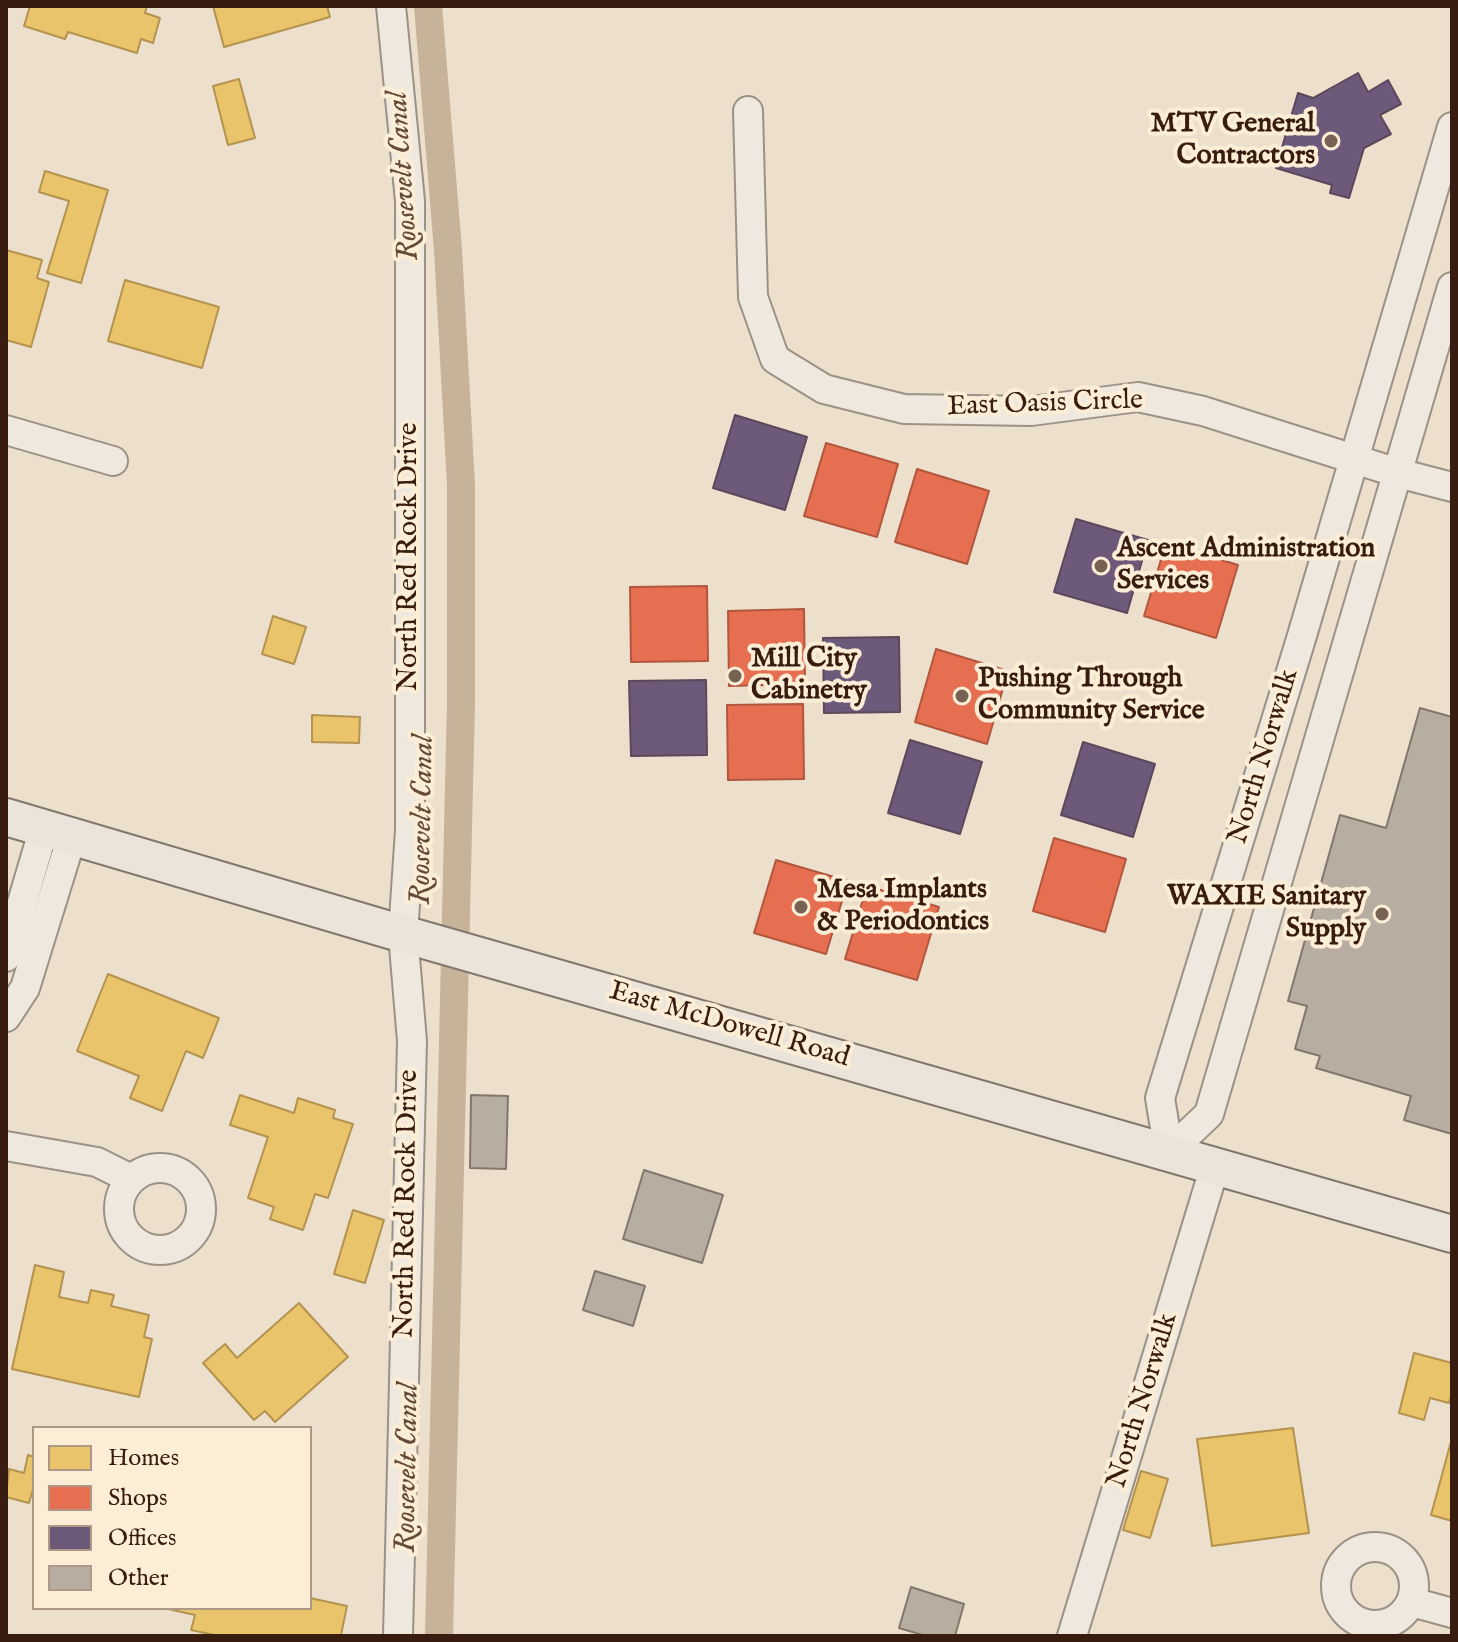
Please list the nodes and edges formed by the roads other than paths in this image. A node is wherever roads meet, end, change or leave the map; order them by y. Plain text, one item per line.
1 (391, 6) edge
2 (748, 111) dead end
3 (1452, 127) edge
4 (1452, 287) edge
5 (6, 430) edge
6 (113, 461) dead end
7 (1376, 466) junction
8 (1452, 487) edge
9 (6, 817) edge
10 (58, 832) junction
11 (409, 935) junction
12 (6, 957) edge
13 (6, 1017) edge
14 (6, 1146) edge
15 (1169, 1152) junction
16 (1215, 1166) junction
17 (131, 1179) dead end
18 (1452, 1234) edge
19 (1412, 1602) dead end
20 (1452, 1613) edge
21 (398, 1636) edge
22 (1072, 1636) edge

1 - 11 street, North Red Rock Drive
2 - 7 street, East Oasis Circle
3 - 7 street, North Norwalk
4 - 7 street, North Norwalk
5 - 6 street
7 - 8 street, East Oasis Circle
7 - 15 street, North Norwalk
7 - 15 street, North Norwalk
9 - 10 main road, East McDowell Road
10 - 11 main road, East McDowell Road
10 - 12 street
10 - 13 street
11 - 15 main road, East McDowell Road
11 - 21 street, North Red Rock Drive
14 - 17 street
15 - 16 main road, East McDowell Road
16 - 18 main road, East McDowell Road
16 - 22 street, North Norwalk
19 - 20 street

